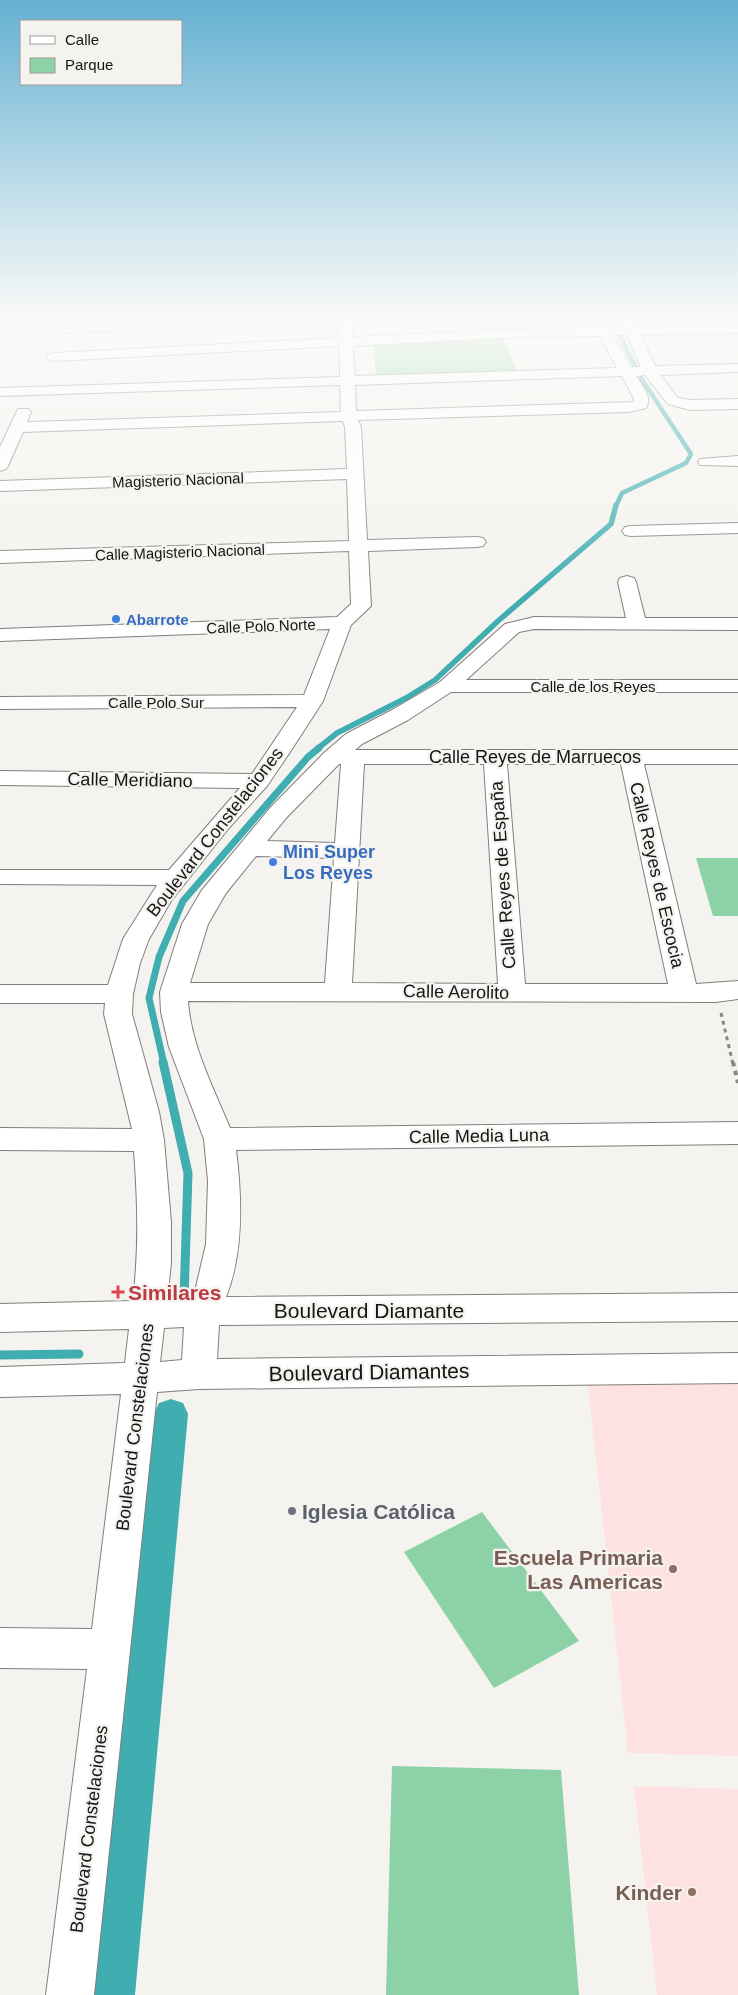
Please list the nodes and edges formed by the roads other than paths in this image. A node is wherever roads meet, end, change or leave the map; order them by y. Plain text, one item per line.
1 (24, 410) edge
2 (352, 410) edge
3 (356, 410) edge
4 (563, 410) edge
5 (354, 420) junction
6 (17, 427) junction
7 (738, 461) edge
8 (706, 462) dead end
9 (0, 466) edge
10 (355, 474) junction
11 (0, 486) edge
12 (738, 528) edge
13 (631, 531) dead end
14 (477, 542) dead end
15 (360, 546) junction
16 (0, 557) edge
17 (627, 582) dead end
18 (342, 622) junction
19 (637, 624) junction
20 (738, 624) edge
21 (0, 635) edge
22 (448, 686) junction
23 (738, 686) edge
24 (312, 701) junction
25 (0, 703) edge
26 (343, 756) junction
27 (495, 757) junction
28 (630, 757) junction
29 (738, 757) edge
30 (0, 778) edge
31 (259, 781) junction
32 (249, 848) junction
33 (346, 851) junction
34 (0, 877) edge
35 (176, 878) junction
36 (338, 991) junction
37 (174, 992) junction
38 (727, 992) edge
39 (512, 993) junction
40 (684, 993) junction
41 (0, 994) edge
42 (119, 994) junction
43 (738, 1133) edge
44 (0, 1139) edge
45 (219, 1139) junction
46 (148, 1140) junction
47 (738, 1307) edge
48 (202, 1314) junction
49 (148, 1315) junction
50 (0, 1318) edge
51 (738, 1368) edge
52 (199, 1374) junction
53 (140, 1378) junction
54 (0, 1382) edge
55 (0, 1648) edge
56 (110, 1649) junction
57 (70, 1995) edge

1 - 6 street
2 - 5 street, Boulevard Constelaciones
3 - 5 street, Boulevard Constelaciones
4 - 5 street
5 - 6 street
5 - 10 street, Boulevard Constelaciones
6 - 9 street
7 - 8 street
10 - 11 street, Magisterio Nacional
10 - 15 street, Boulevard Constelaciones
12 - 13 street
14 - 15 street, Calle Magisterio Nacional
15 - 16 street, Calle Magisterio Nacional
15 - 18 street, Boulevard Constelaciones
17 - 19 street
18 - 21 street, Calle Polo Norte
18 - 24 street, Boulevard Constelaciones
19 - 20 street, Boulevard Constelaciones
19 - 22 street, Boulevard Constelaciones
22 - 23 street, Calle de los Reyes
22 - 26 street, Boulevard Constelaciones
24 - 25 street, Calle Polo Sur
24 - 31 street, Boulevard Constelaciones
26 - 27 street, Calle Reyes de Marruecos
26 - 32 street, Boulevard Constelaciones
26 - 33 street
27 - 28 street, Calle Reyes de Marruecos
27 - 39 street, Calle Reyes de España
28 - 29 street, Calle Reyes de Marruecos
28 - 40 street, Calle Reyes de Escocia
30 - 31 street, Calle Meridiano
31 - 35 street, Boulevard Constelaciones
32 - 33 street
32 - 37 street, Boulevard Constelaciones
33 - 36 street
34 - 35 street
35 - 42 street, Boulevard Constelaciones
36 - 37 street, Calle Aerolito
36 - 39 street, Calle Aerolito
37 - 45 street, Boulevard Constelaciones
38 - 40 street, Calle Aerolito
39 - 40 street, Calle Aerolito
41 - 42 street
42 - 46 street, Boulevard Constelaciones
43 - 45 street, Calle Media Luna
44 - 46 street
45 - 48 street, Boulevard Constelaciones
46 - 49 street, Boulevard Constelaciones
47 - 48 street, Boulevard Diamante
48 - 49 street, Boulevard Diamante
48 - 52 street, Boulevard Constelaciones
49 - 50 street, Boulevard Diamante
49 - 53 street, Boulevard Constelaciones
51 - 52 street, Boulevard Diamantes
52 - 53 street, Boulevard Diamantes
53 - 54 street, Boulevard Diamantes
53 - 56 street, Boulevard Constelaciones
55 - 56 street
56 - 57 street, Boulevard Constelaciones

